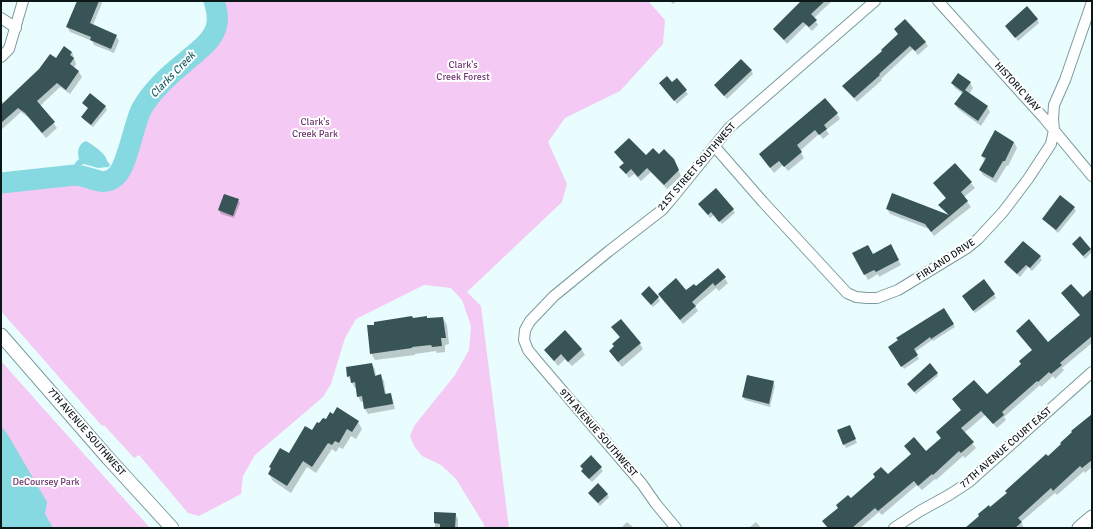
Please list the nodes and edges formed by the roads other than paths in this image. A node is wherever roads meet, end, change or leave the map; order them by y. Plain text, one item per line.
1 (22, 1) edge
2 (875, 1) edge
3 (938, 1) edge
4 (1092, 2) edge
5 (1, 18) edge
6 (16, 28) junction
7 (1, 57) edge
8 (1054, 130) junction
9 (715, 146) junction
10 (1092, 176) edge
11 (1, 335) edge
12 (524, 335) joint
13 (1092, 372) edge
14 (1092, 517) edge
15 (172, 528) edge
16 (676, 528) edge
17 (894, 528) edge
18 (1079, 528) edge

1 - 6 street
2 - 9 street, 21ST STREET SOUTHWEST
3 - 8 street, HISTORIC WAY
4 - 8 street, FIRLAND DRIVE
5 - 6 street
6 - 7 street
8 - 9 street, FIRLAND DRIVE
8 - 10 street, HISTORIC WAY
9 - 12 street, 21ST STREET SOUTHWEST
11 - 15 street, 7TH AVENUE SOUTHWEST
12 - 16 street, 9TH AVENUE SOUTHWEST
13 - 17 street, 77TH AVENUE COURT EAST
14 - 18 street

